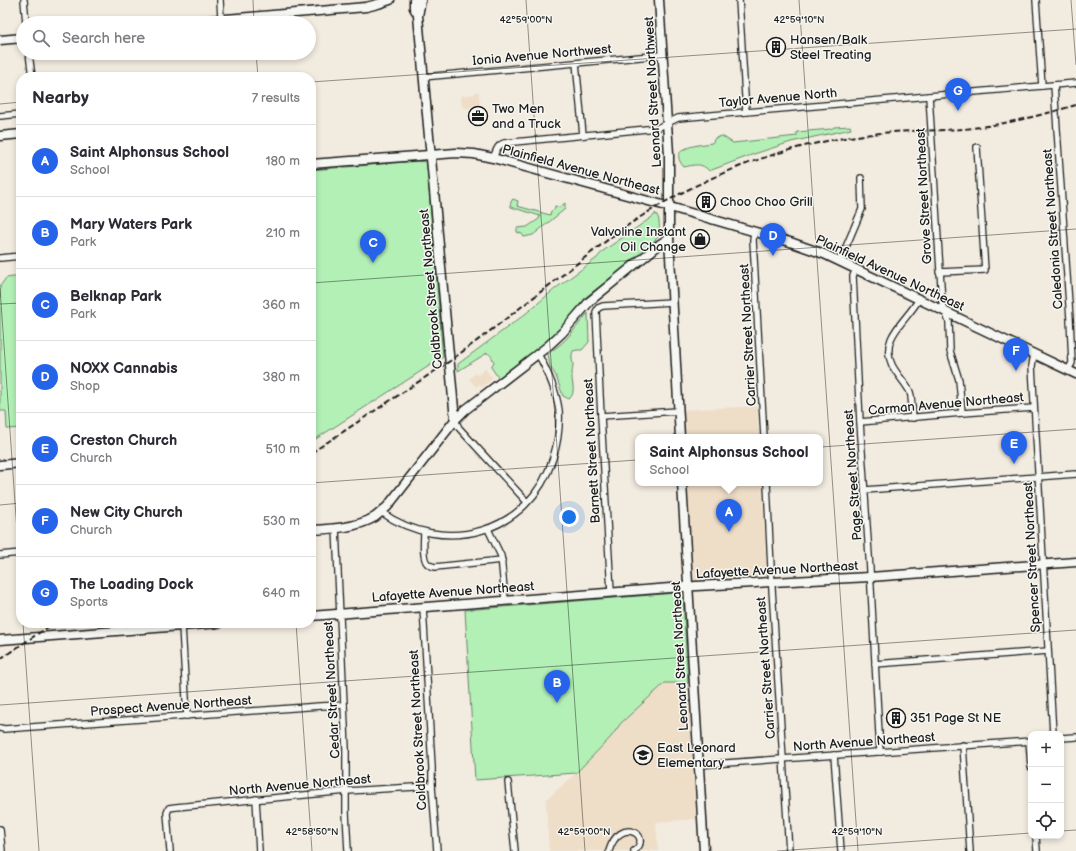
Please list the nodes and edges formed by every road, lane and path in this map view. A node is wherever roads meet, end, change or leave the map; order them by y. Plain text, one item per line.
1 (24, 0) edge
2 (220, 0) edge
3 (390, 0) edge
4 (414, 0) edge
5 (421, 0) edge
6 (659, 0) edge
7 (739, 0) edge
8 (1036, 0) edge
9 (25, 16) edge
10 (221, 16) edge
11 (257, 16) edge
12 (418, 16) junction
13 (16, 39) edge
14 (0, 40) edge
15 (662, 55) junction
16 (30, 60) edge
17 (576, 63) junction
18 (31, 72) edge
19 (423, 77) junction
20 (1076, 83) edge
21 (1054, 85) junction
22 (1042, 86) junction
23 (929, 96) junction
24 (746, 112) junction
25 (16, 114) edge
26 (0, 116) edge
27 (667, 123) junction
28 (16, 134) edge
29 (583, 135) junction
30 (0, 136) edge
31 (978, 146) dead end
32 (430, 155) junction
33 (493, 158) junction
34 (316, 164) edge
35 (861, 178) dead end
36 (670, 207) junction
37 (754, 232) junction
38 (669, 238) junction
39 (16, 256) edge
40 (0, 258) edge
41 (840, 261) junction
42 (856, 269) junction
43 (940, 272) junction
44 (919, 299) junction
45 (672, 302) junction
46 (946, 312) junction
47 (538, 354) junction
48 (1034, 354) junction
49 (1072, 372) edge
50 (1034, 408) junction
51 (678, 411) junction
52 (962, 413) junction
53 (601, 416) junction
54 (913, 418) junction
55 (455, 420) junction
56 (860, 422) junction
57 (680, 434) edge
58 (764, 434) edge
59 (16, 463) edge
60 (0, 465) edge
61 (1076, 474) edge
62 (1038, 477) junction
63 (682, 486) edge
64 (767, 486) edge
65 (865, 490) junction
66 (527, 502) junction
67 (381, 512) junction
68 (336, 528) junction
69 (488, 529) junction
70 (316, 530) edge
71 (424, 532) junction
72 (16, 553) edge
73 (0, 555) edge
74 (502, 560) junction
75 (1076, 562) edge
76 (1042, 564) junction
77 (870, 578) junction
78 (772, 582) junction
79 (688, 587) junction
80 (611, 592) junction
81 (505, 600) junction
82 (423, 607) junction
83 (340, 613) junction
84 (316, 615) edge
85 (136, 628) edge
86 (182, 628) edge
87 (0, 640) edge
88 (1048, 651) junction
89 (875, 664) junction
90 (344, 705) junction
91 (187, 716) junction
92 (0, 728) edge
93 (1052, 731) edge
94 (1076, 737) edge
95 (1064, 738) edge
96 (1028, 741) edge
97 (963, 745) junction
98 (880, 752) junction
99 (834, 755) junction
100 (783, 758) junction
101 (698, 765) junction
102 (508, 782) dead end
103 (432, 786) junction
104 (347, 791) junction
105 (256, 799) junction
106 (0, 830) edge
107 (1036, 839) edge
108 (2, 851) edge
109 (170, 851) edge
110 (259, 851) edge
111 (348, 851) edge
112 (436, 851) edge
113 (515, 851) edge
114 (609, 851) edge
115 (634, 851) edge
116 (704, 851) edge
117 (789, 851) edge
118 (841, 851) edge
119 (970, 851) edge
120 (1037, 851) edge

1 - 9 street
2 - 10 street
3 - 11 street
4 - 12 street
5 - 12 street
6 - 15 street, Leonard Street Northwest
7 - 24 street
8 - 22 street
12 - 19 street, Coldbrook Street Northeast
13 - 14 street
15 - 17 street, Ionia Avenue Northwest
15 - 27 street, Leonard Street Northwest
16 - 18 street
17 - 19 street, Ionia Avenue Northwest
17 - 29 street
19 - 32 street, Coldbrook Street Northeast
20 - 21 street, Taylor Avenue North
21 - 22 street, Taylor Avenue North
21 - 49 street, Caledonia Street Northeast
22 - 23 street, Taylor Avenue North
23 - 24 street, Taylor Avenue North
23 - 43 street, Grove Street Northeast
24 - 27 street, Taylor Avenue North
25 - 26 street
27 - 29 street, Taylor Avenue North
27 - 36 street, Leonard Street Northwest
28 - 30 street
29 - 33 street, Taylor Avenue North
31 - 43 street
32 - 33 street, Plainfield Avenue Northeast
32 - 34 street, Plainfield Avenue Northeast
32 - 55 street, Coldbrook Street Northeast
33 - 36 street, Plainfield Avenue Northeast
35 - 41 street
36 - 37 street, Plainfield Avenue Northeast
36 - 38 street
37 - 41 street, Plainfield Avenue Northeast
37 - 58 street, Carrier Street Northeast
38 - 45 street
38 - 47 street
39 - 40 street
41 - 42 street, Plainfield Avenue Northeast
42 - 44 street, Plainfield Avenue Northeast
42 - 56 street, Page Street Northeast
43 - 46 street, Grove Street Northeast
44 - 46 street, Plainfield Avenue Northeast
44 - 54 street
45 - 51 street
45 - 53 street, Barnett Street Northeast
46 - 48 street, Plainfield Avenue Northeast
46 - 52 street, Grove Street Northeast
47 - 55 street
47 - 66 street
48 - 49 street, Plainfield Avenue Northeast
48 - 50 street, Spencer Street Northeast
50 - 52 street, Carman Avenue Northeast
50 - 62 street, Spencer Street Northeast
51 - 53 street
51 - 57 street
52 - 54 street, Carman Avenue Northeast
53 - 80 street, Barnett Street Northeast
54 - 56 street, Carman Avenue Northeast
55 - 66 street
55 - 67 street
56 - 65 street, Page Street Northeast
59 - 60 street
61 - 62 street
62 - 65 street
62 - 76 street, Spencer Street Northeast
63 - 79 street, Leonard Street Northeast
64 - 78 street, Carrier Street Northeast
65 - 77 street, Page Street Northeast
66 - 69 street
67 - 68 street
67 - 71 street
68 - 70 street
68 - 83 street, Cedar Street Northeast
69 - 71 street
69 - 74 street
71 - 74 street
72 - 73 street
74 - 81 street
75 - 76 street, Lafayette Avenue Northeast
76 - 77 street, Lafayette Avenue Northeast
76 - 88 street, Spencer Street Northeast
77 - 78 street, Lafayette Avenue Northeast
77 - 89 street, Page Street Northeast
78 - 79 street, Lafayette Avenue Northeast
78 - 100 street, Carrier Street Northeast
79 - 80 street, Lafayette Avenue Northeast
79 - 101 street, Leonard Street Northeast
80 - 81 street, Lafayette Avenue Northeast
81 - 82 street, Lafayette Avenue Northeast
82 - 83 street, Lafayette Avenue Northeast
82 - 103 street, Coldbrook Street Northeast
83 - 84 street, Lafayette Avenue Northeast
83 - 90 street, Cedar Street Northeast
85 - 87 street
86 - 91 street
88 - 89 street
88 - 93 street, Spencer Street Northeast
89 - 98 street, Page Street Northeast
90 - 91 street, Prospect Avenue Northeast
90 - 104 street, Cedar Street Northeast
91 - 92 street, Prospect Avenue Northeast
94 - 95 street
96 - 97 street, North Avenue Northeast
97 - 98 street, North Avenue Northeast
97 - 119 street
98 - 99 street, North Avenue Northeast
99 - 100 street, North Avenue Northeast
99 - 118 street
100 - 101 street, North Avenue Northeast
100 - 117 street, Carrier Street Northeast
101 - 116 street, Leonard Street Northeast
102 - 113 street
103 - 104 street, North Avenue Northeast
103 - 112 street, Coldbrook Street Northeast
104 - 105 street, North Avenue Northeast
104 - 111 street, Cedar Street Northeast
105 - 109 street, North Avenue Northeast
105 - 110 street
106 - 108 street
107 - 120 street
114 - 115 street

